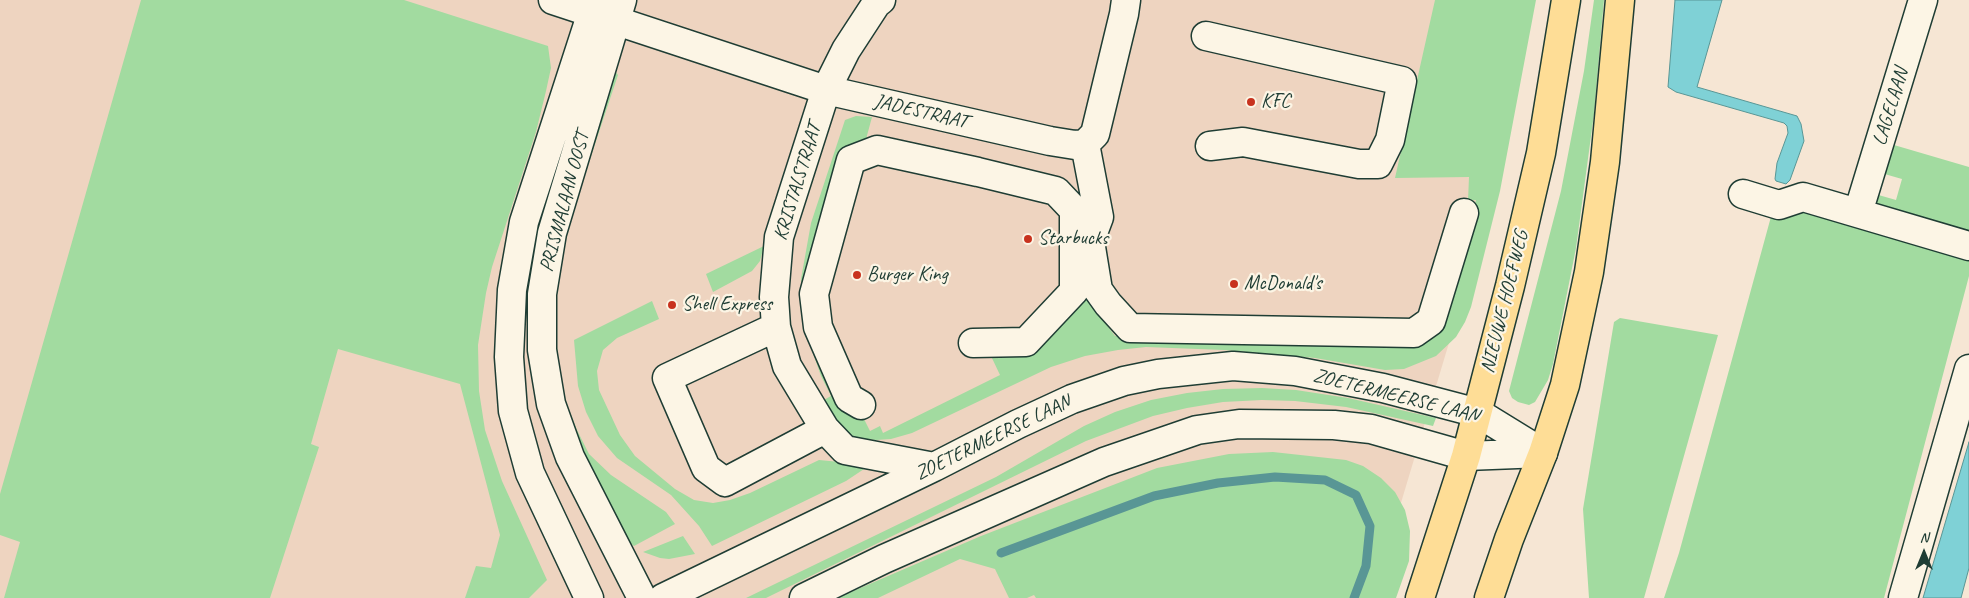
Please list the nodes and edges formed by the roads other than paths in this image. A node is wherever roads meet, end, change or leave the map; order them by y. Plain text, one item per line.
1 (553, 0) edge
2 (881, 0) edge
3 (1126, 0) edge
4 (1566, 0) edge
5 (1620, 0) edge
6 (1923, 0) edge
7 (607, 8) edge
8 (1206, 36) dead end
9 (826, 90) junction
10 (1085, 144) junction
11 (1210, 146) dead end
12 (1743, 194) dead end
13 (1464, 213) dead end
14 (1858, 213) junction
15 (1969, 246) edge
16 (776, 327) junction
17 (974, 343) dead end
18 (1969, 370) edge
19 (861, 405) dead end
20 (1478, 413) junction
21 (825, 429) junction
22 (1543, 452) junction
23 (1466, 456) junction
24 (934, 466) junction
25 (589, 598) edge
26 (642, 598) edge
27 (663, 598) edge
28 (804, 598) edge
29 (1420, 598) edge
30 (1489, 598) edge
31 (1903, 598) edge

1 - 7 street, JADESTRAAT
2 - 9 street, KRISTALSTRAAT
3 - 10 street
4 - 20 main road, NIEUWE HOEFWEG
5 - 22 main road
6 - 14 street, LAGELAAN
7 - 9 street, JADESTRAAT
7 - 25 street, PRISMALAAN OOST
7 - 26 street, PRISMALAAN OOST
8 - 11 street
9 - 10 street, JADESTRAAT
9 - 16 street, KRISTALSTRAAT
10 - 13 street
12 - 14 street
14 - 15 street
16 - 21 street, KRISTALSTRAAT
16 - 21 street
17 - 19 street
18 - 31 street
20 - 22 street, ZOETERMEERSE LAAN
20 - 23 main road, NIEUWE HOEFWEG
20 - 24 street, ZOETERMEERSE LAAN
21 - 24 street, KRISTALSTRAAT
22 - 23 street, ZOETERMEERSE LAAN
22 - 30 main road
23 - 28 street, ZOETERMEERSE LAAN
23 - 29 main road, NIEUWE HOEFWEG
24 - 27 street, ZOETERMEERSE LAAN

